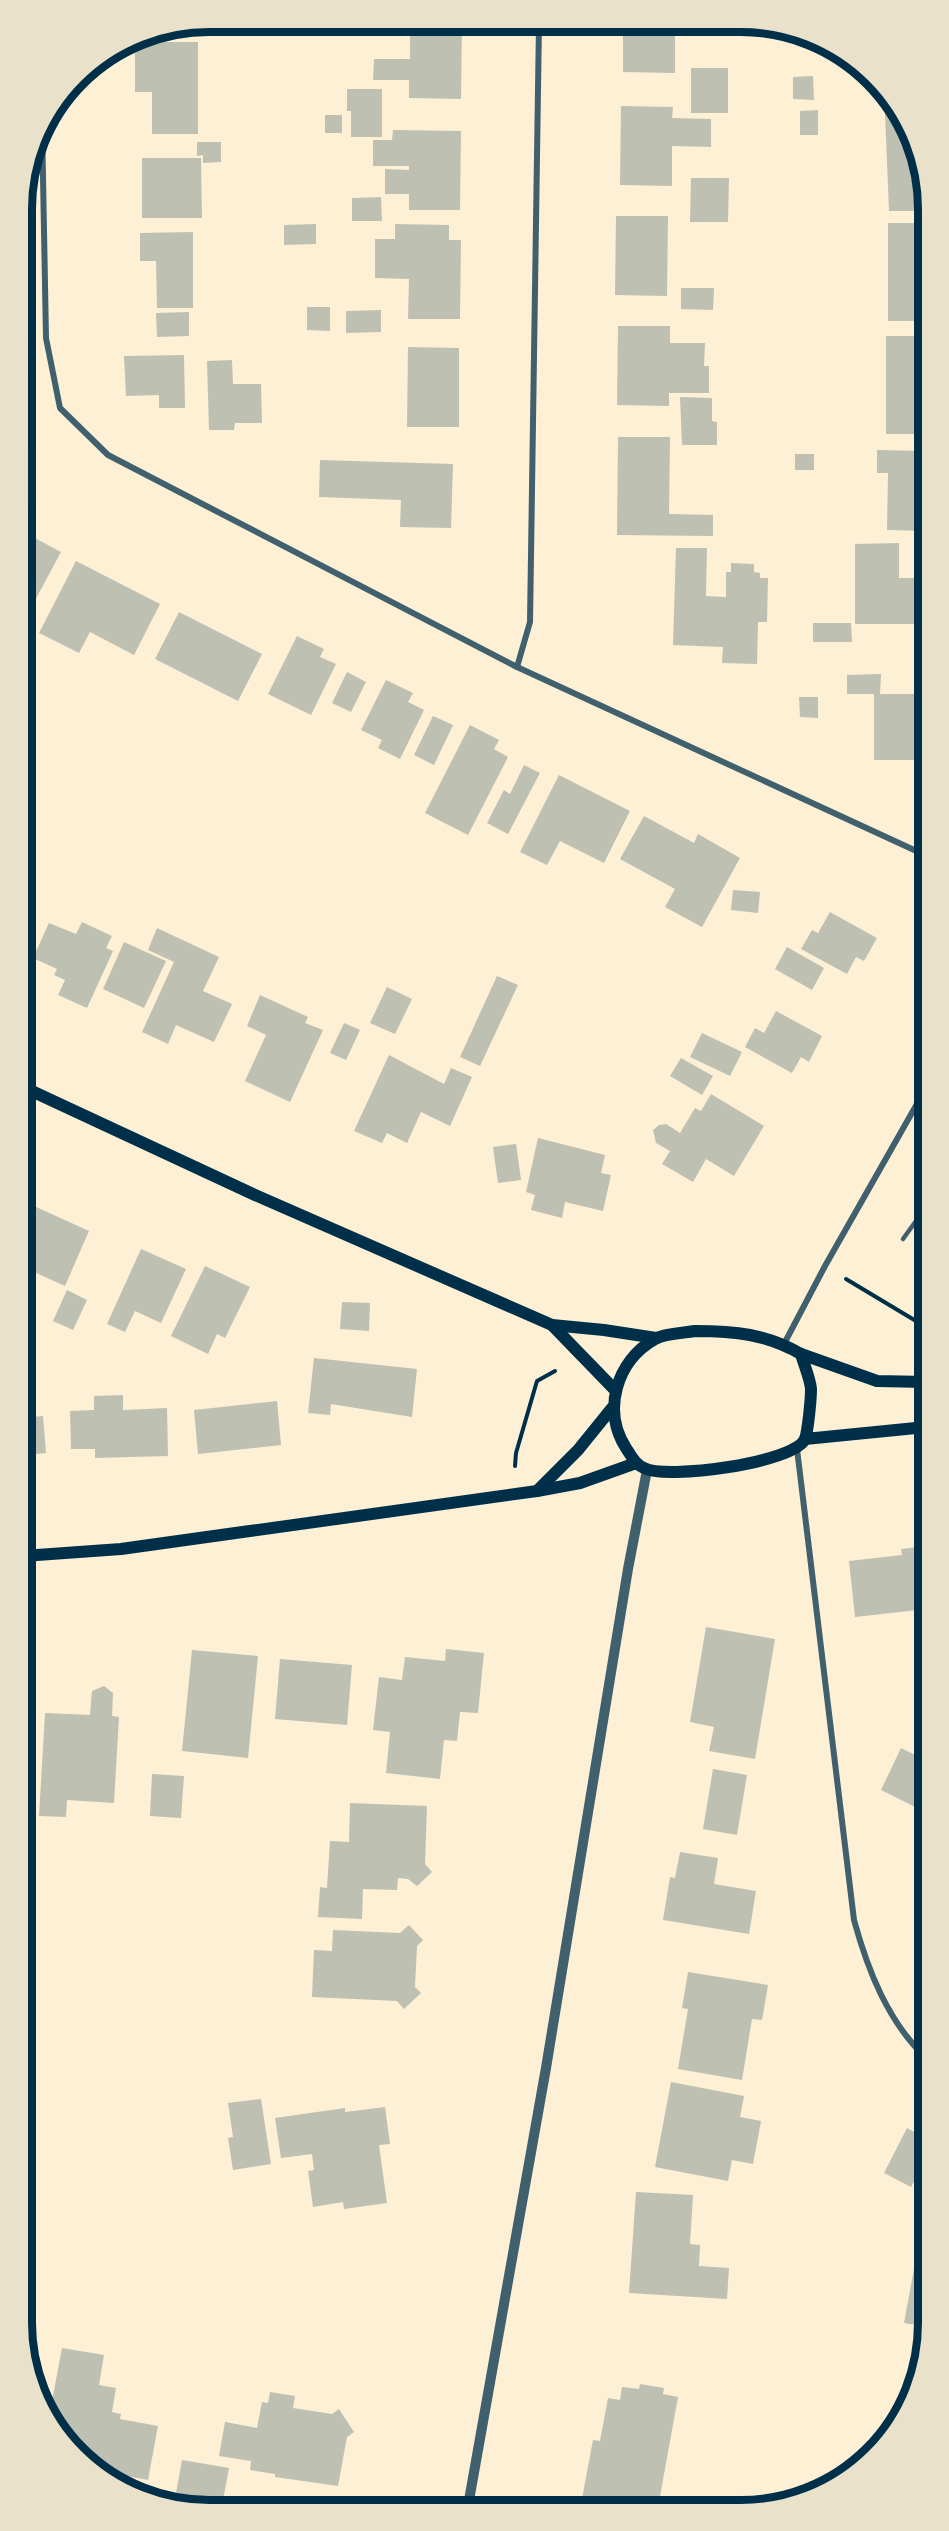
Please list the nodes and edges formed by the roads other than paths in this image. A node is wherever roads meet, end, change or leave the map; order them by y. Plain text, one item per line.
1 (539, 31) edge
2 (42, 149) edge
3 (517, 667) junction
4 (918, 852) edge
5 (32, 1091) edge
6 (918, 1103) edge
7 (918, 1219) edge
8 (903, 1239) dead end
9 (552, 1325) junction
10 (656, 1338) junction
11 (784, 1344) junction
12 (801, 1354) junction
13 (917, 1383) edge
14 (615, 1390) junction
15 (612, 1408) junction
16 (917, 1428) edge
17 (801, 1444) junction
18 (641, 1467) junction
19 (537, 1491) junction
20 (32, 1555) edge
21 (917, 2047) edge
22 (469, 2500) edge

1 - 3 street
2 - 3 street
3 - 4 street
5 - 9 main road
6 - 11 street
7 - 8 lane
9 - 10 main road
9 - 14 main road
10 - 11 main road
10 - 14 main road
11 - 12 main road
12 - 13 main road
12 - 17 main road
14 - 15 main road
15 - 18 main road
15 - 19 main road
16 - 17 main road
17 - 18 main road
17 - 21 street
18 - 19 main road
18 - 22 street
19 - 20 main road

